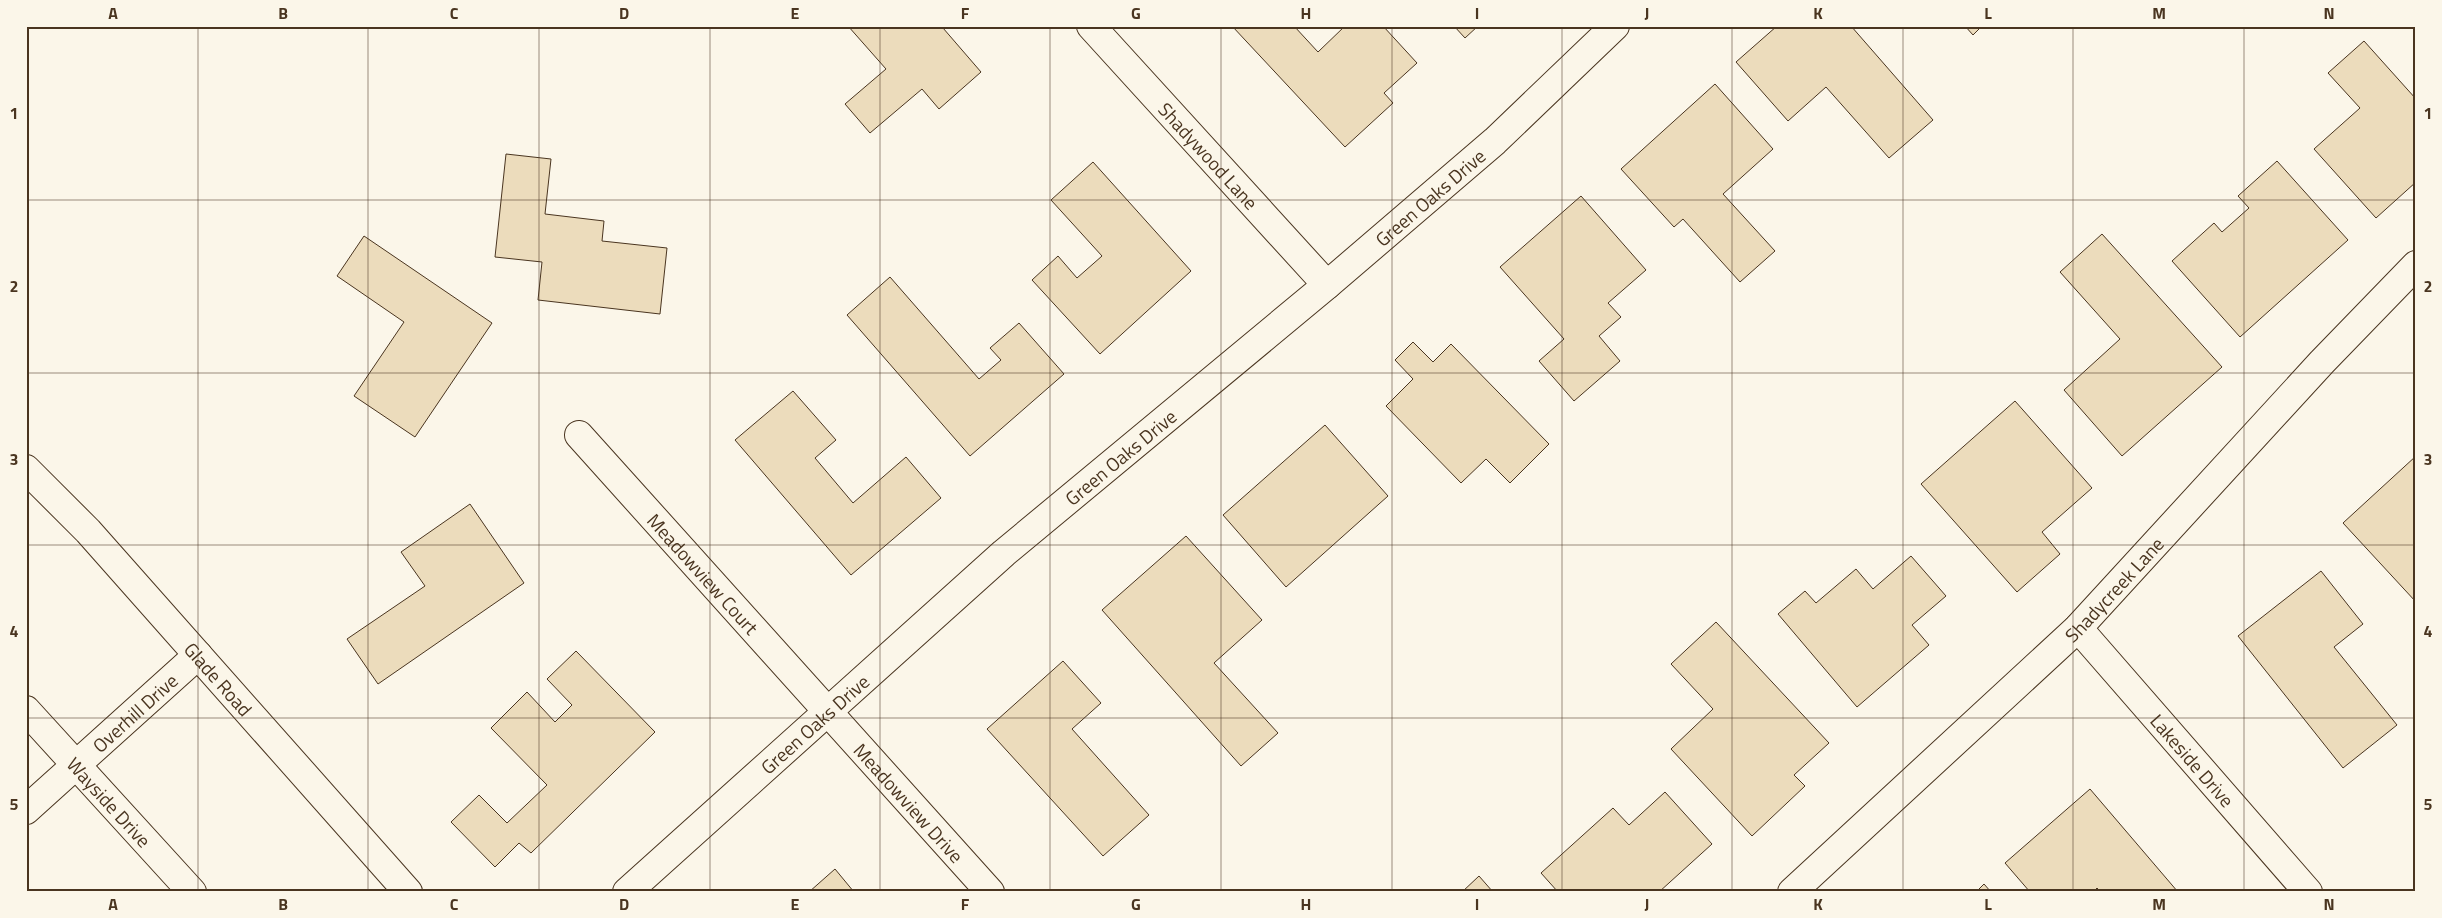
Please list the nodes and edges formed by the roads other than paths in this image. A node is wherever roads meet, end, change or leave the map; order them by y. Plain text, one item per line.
1 (1091, 26) edge
2 (1615, 26) edge
3 (2416, 265) edge
4 (1327, 285) junction
5 (579, 435) dead end
6 (26, 469) edge
7 (2078, 628) junction
8 (198, 655) junction
9 (26, 710) edge
10 (828, 711) junction
11 (76, 765) junction
12 (26, 810) edge
13 (192, 892) edge
14 (408, 892) edge
15 (628, 892) edge
16 (990, 892) edge
17 (1792, 892) edge
18 (2308, 892) edge

1 - 4 street, Shadywood Lane
2 - 4 street, Green Oaks Drive
3 - 7 street, Shadycreek Lane
4 - 10 street, Green Oaks Drive
5 - 10 street, Meadowview Court
6 - 8 street, Glade Road
7 - 17 street, Shadycreek Lane
7 - 18 street, Lakeside Drive
8 - 11 street, Overhill Drive
8 - 14 street, Glade Road
9 - 11 street, Wayside Drive
10 - 15 street, Green Oaks Drive
10 - 16 street, Meadowview Drive
11 - 12 street, Overhill Drive
11 - 13 street, Wayside Drive

